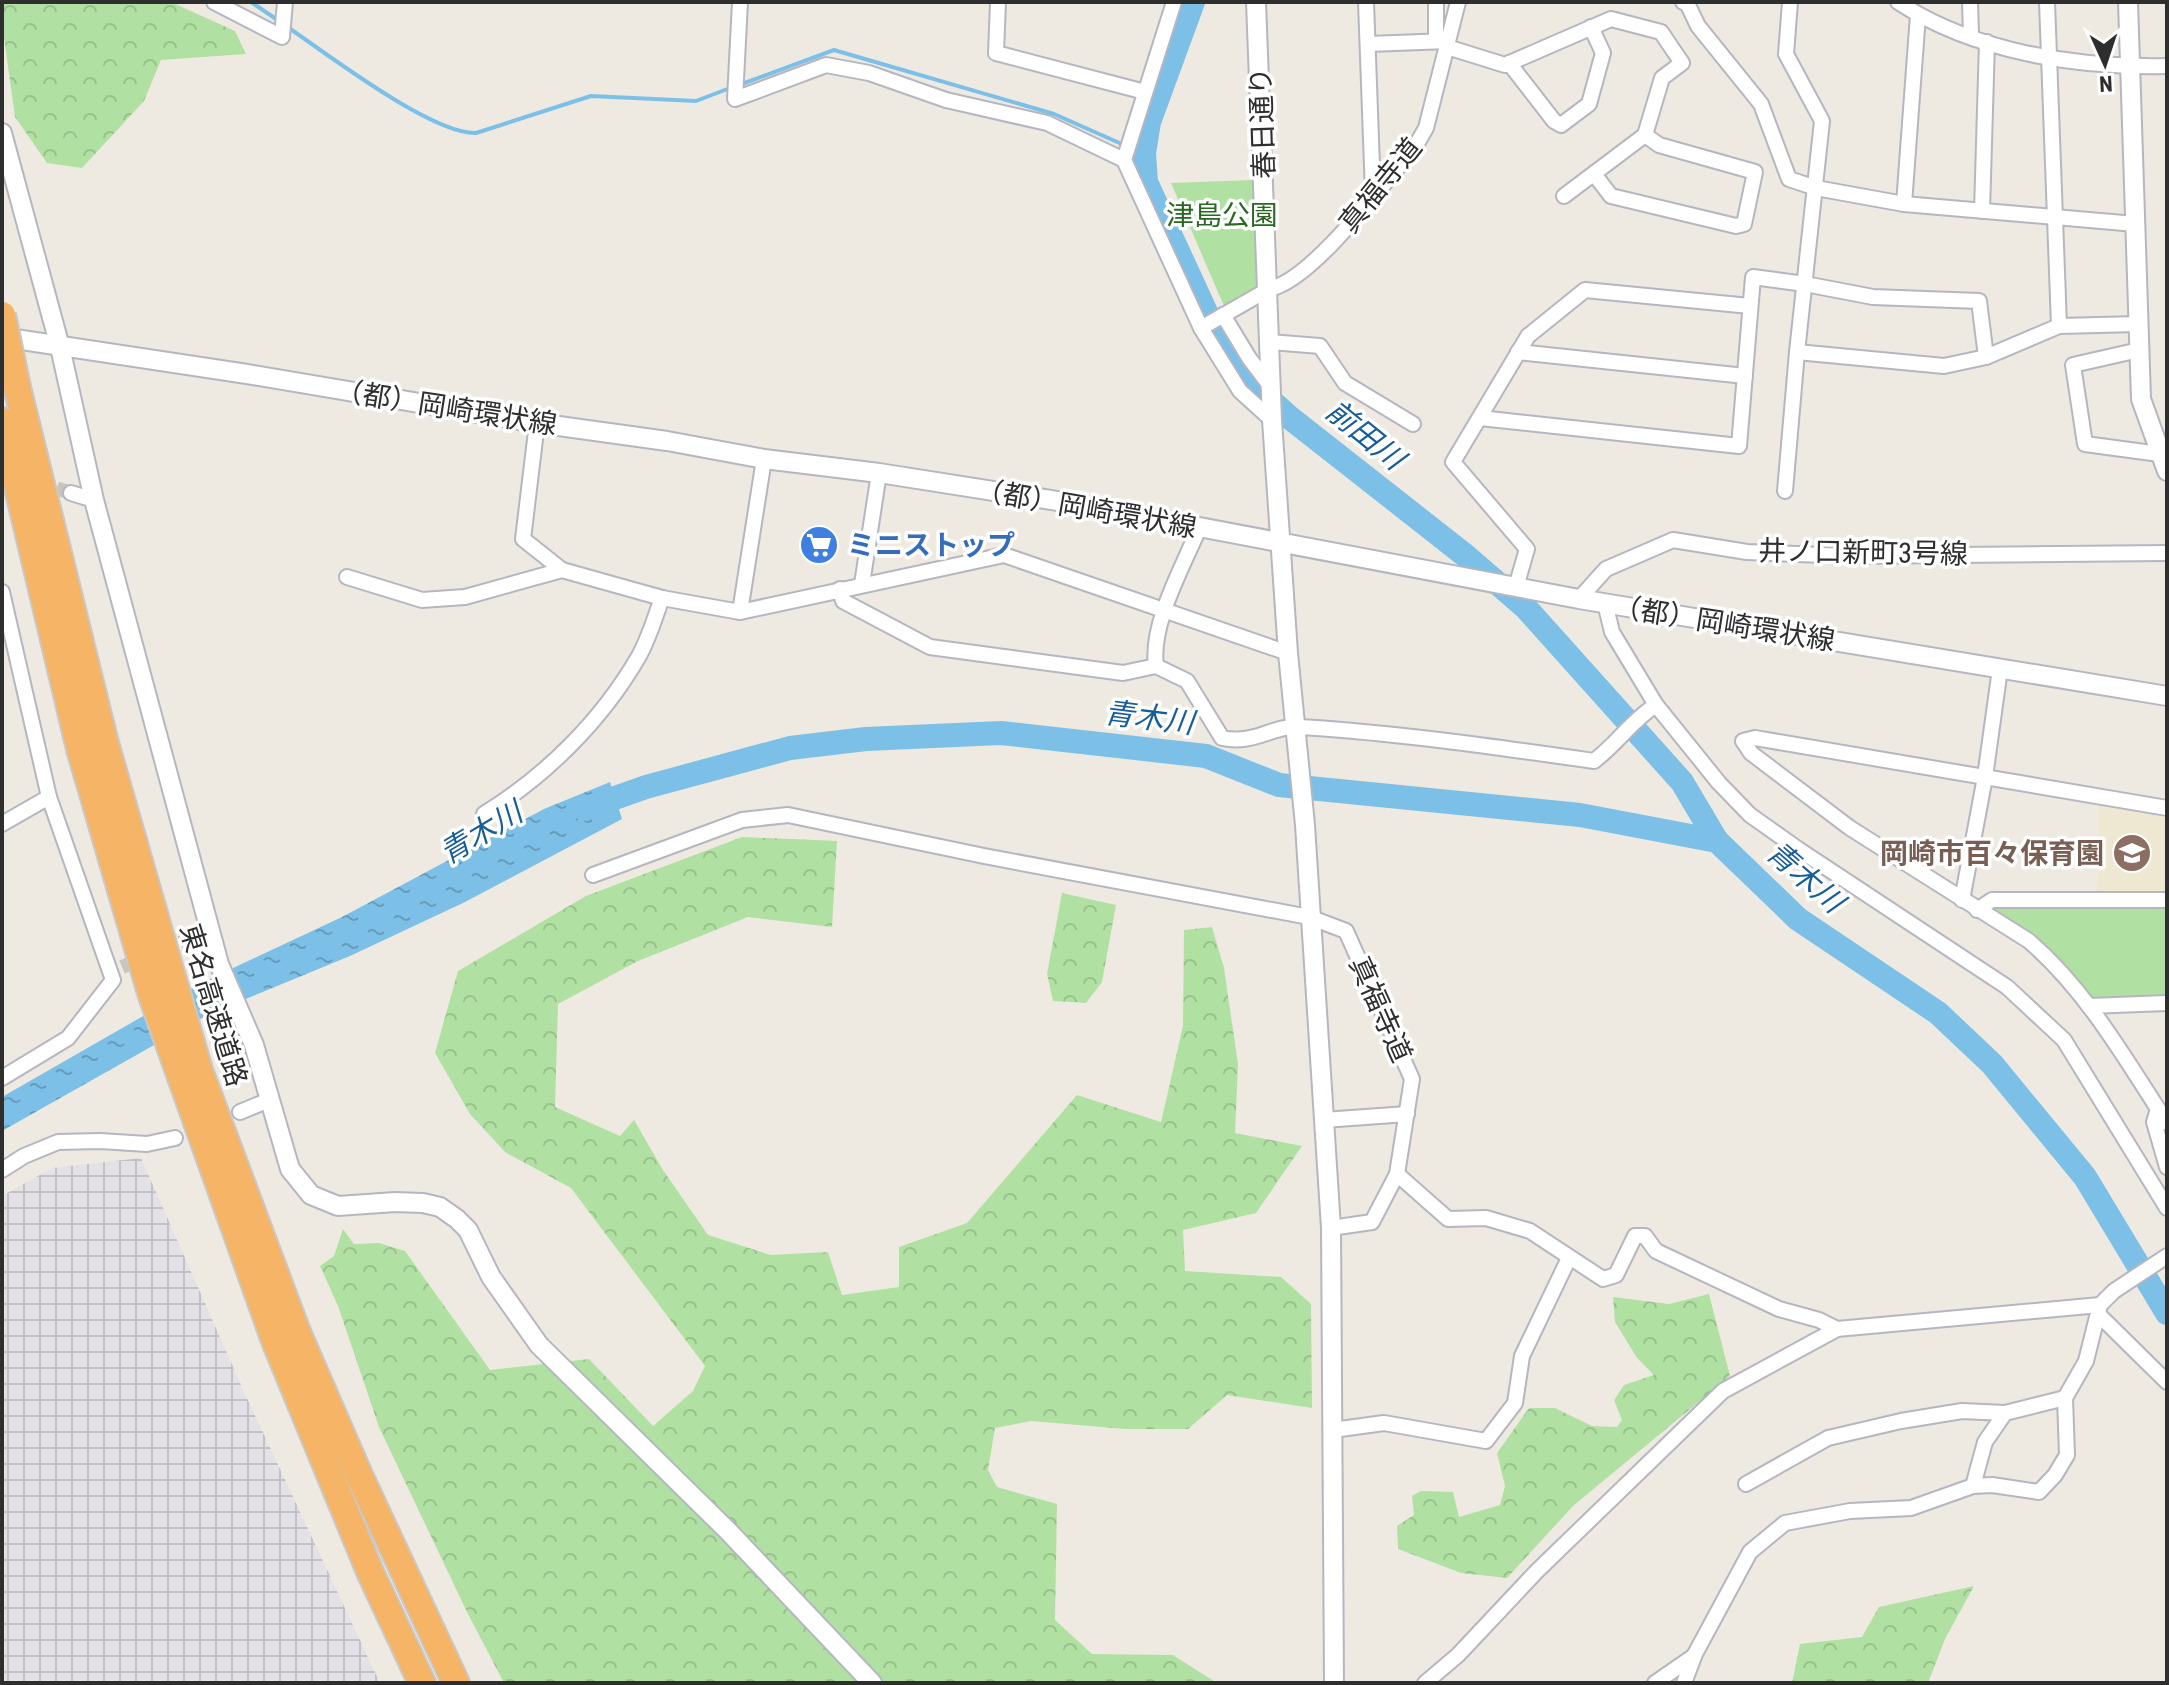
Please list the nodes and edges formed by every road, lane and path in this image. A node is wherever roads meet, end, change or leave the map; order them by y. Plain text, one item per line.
1 (214, 2) edge
2 (285, 2) edge
3 (740, 2) edge
4 (998, 2) edge
5 (1174, 2) edge
6 (1256, 2) edge
7 (1366, 2) edge
8 (1436, 2) edge
9 (1458, 2) edge
10 (1683, 2) edge
11 (1790, 2) edge
12 (1898, 2) edge
13 (1970, 2) edge
14 (2047, 2) edge
15 (2128, 2) edge
16 (1918, 15) junction
17 (1591, 27) junction
18 (1971, 36) junction
19 (1987, 42) junction
20 (1444, 43) junction
21 (1368, 44) junction
22 (2049, 57) junction
23 (1509, 63) junction
24 (2167, 66) edge
25 (2130, 67) junction
26 (1145, 92) junction
27 (2, 133) edge
28 (1645, 135) junction
29 (1124, 160) junction
30 (1594, 174) junction
31 (1816, 188) junction
32 (1373, 194) junction
33 (1564, 196) dead end
34 (1904, 204) junction
35 (1982, 211) junction
36 (2054, 219) junction
37 (2135, 224) junction
38 (1805, 284) junction
39 (1269, 289) junction
40 (1750, 306) junction
41 (2, 315) edge
42 (1223, 315) junction
43 (2138, 324) junction
44 (2059, 326) junction
45 (1201, 328) junction
46 (2, 337) edge
47 (1269, 342) junction
48 (60, 347) junction
49 (2139, 350) junction
50 (1518, 352) junction
51 (1797, 352) junction
52 (1986, 357) junction
53 (1745, 376) junction
54 (1271, 387) junction
55 (1480, 418) junction
56 (1272, 420) junction
57 (2, 421) edge
58 (537, 423) junction
59 (1413, 424) dead end
60 (764, 459) junction
61 (2166, 461) edge
62 (879, 473) junction
63 (1785, 491) dead end
64 (71, 493) tunnel mouth
65 (94, 500) junction
66 (1199, 528) junction
67 (1280, 543) junction
68 (2167, 553) edge
69 (562, 570) junction
70 (347, 577) dead end
71 (862, 584) junction
72 (1516, 587) junction
73 (840, 589) junction
74 (2, 592) edge
75 (662, 598) junction
76 (1579, 599) junction
77 (1605, 603) junction
78 (740, 612) junction
79 (1164, 612) junction
80 (13, 635) junction
81 (2, 648) edge
82 (1288, 653) junction
83 (1156, 666) junction
84 (2000, 669) junction
85 (2167, 696) edge
86 (1656, 705) junction
87 (1296, 728) junction
88 (1985, 777) junction
89 (49, 797) junction
90 (2167, 808) edge
91 (484, 814) dead end
92 (2, 824) edge
93 (593, 875) dead end
94 (1962, 900) junction
95 (2167, 900) edge
96 (1977, 910) junction
97 (1309, 917) junction
98 (122, 967) tunnel mouth
99 (113, 980) junction
100 (162, 989) junction
101 (2167, 1003) edge
102 (2089, 1006) junction
103 (190, 1077) junction
104 (2, 1078) edge
105 (269, 1100) junction
106 (2163, 1109) edge
107 (240, 1112) dead end
108 (1407, 1114) junction
109 (1324, 1120) junction
110 (2167, 1123) edge
111 (175, 1138) dead end
112 (2167, 1167) edge
113 (2, 1170) edge
114 (1397, 1174) junction
115 (2167, 1208) edge
116 (1331, 1228) junction
117 (2167, 1256) edge
118 (1569, 1258) junction
119 (2099, 1310) junction
120 (1837, 1329) junction
121 (2167, 1382) edge
122 (2065, 1398) junction
123 (2005, 1413) junction
124 (1333, 1430) junction
125 (1746, 1484) dead end
126 (1973, 1486) junction
127 (1695, 1654) junction
128 (422, 1683) edge
129 (456, 1683) edge
130 (872, 1683) edge
131 (1334, 1683) edge
132 (1425, 1683) edge
133 (1655, 1683) edge
134 (1684, 1683) edge

1 - 2 street
3 - 29 street
4 - 26 street
5 - 26 street
6 - 39 street, 春日通り
7 - 21 street
8 - 20 street
9 - 20 street, 真福寺道
10 - 31 street
11 - 31 street
12 - 16 street
13 - 18 street
14 - 22 street
15 - 25 street
16 - 18 street
16 - 34 street
17 - 23 street
17 - 23 street
17 - 28 street
18 - 19 street
19 - 22 street
19 - 35 street
20 - 21 street
20 - 23 street
20 - 32 street, 真福寺道
21 - 32 street
22 - 25 street
22 - 36 street
24 - 25 street
25 - 37 street
26 - 29 street
27 - 48 street
28 - 30 street
28 - 30 street
29 - 45 street
30 - 33 street
31 - 34 street
31 - 38 street
32 - 39 street, 真福寺道
34 - 35 street
35 - 36 street
36 - 37 street
36 - 44 street
37 - 43 street
38 - 40 street
38 - 51 street
38 - 52 street
39 - 42 street, 真福寺道
39 - 47 street, 春日通り
40 - 50 street
40 - 53 street
41 - 100 highway, 東名高速道路, bridge
42 - 45 street, 真福寺道
42 - 54 street
43 - 44 street
43 - 49 street
44 - 52 street
45 - 56 street
46 - 48 street, （都）岡崎環状線
47 - 54 street, 春日通り
47 - 59 street
48 - 58 street, （都）岡崎環状線
48 - 65 street
49 - 61 street
49 - 61 street
50 - 53 street
50 - 55 street
51 - 52 street
51 - 63 street
53 - 55 street
54 - 56 street, 春日通り
55 - 72 street
56 - 67 street
57 - 100 highway, 東名高速道路
58 - 60 street, （都）岡崎環状線
58 - 69 street
60 - 62 street, （都）岡崎環状線
60 - 78 street
62 - 66 street, （都）岡崎環状線
62 - 71 street
64 - 65 street
65 - 105 street
66 - 67 street, （都）岡崎環状線
66 - 79 street
67 - 72 street, （都）岡崎環状線
67 - 82 street
68 - 76 street, 井ノ口新町3号線
69 - 70 street
69 - 75 street
71 - 73 street
71 - 79 street
72 - 76 street, （都）岡崎環状線
73 - 78 street
73 - 83 street
74 - 80 street
75 - 78 street
75 - 91 street
76 - 77 street, （都）岡崎環状線
77 - 84 street, （都）岡崎環状線
77 - 86 street
79 - 82 street
79 - 83 street
80 - 81 street
80 - 89 street
82 - 87 street
83 - 87 street
84 - 85 street, （都）岡崎環状線
84 - 88 street
86 - 87 street
86 - 115 street
87 - 97 street
88 - 90 street
88 - 94 street
88 - 94 street
89 - 92 street
89 - 99 street
93 - 97 street, 真福寺道
94 - 96 street
95 - 96 street
96 - 102 street
97 - 108 street, 真福寺道
97 - 109 street
98 - 99 street
99 - 104 street
100 - 103 highway, 東名高速道路
101 - 102 street
102 - 106 street
103 - 128 highway, 東名高速道路
103 - 129 highway, 東名高速道路
105 - 107 street
105 - 130 street
106 - 110 street
106 - 112 street
108 - 109 street
108 - 114 street, 真福寺道
109 - 116 street
111 - 113 street
114 - 116 street, 真福寺道
114 - 118 street
116 - 124 street
117 - 119 street
118 - 120 street
118 - 124 street
119 - 120 street
119 - 121 street
119 - 122 street
120 - 132 street
122 - 123 street
122 - 126 street
123 - 125 street
123 - 126 street
124 - 131 street
126 - 127 street
127 - 133 street
127 - 134 street

